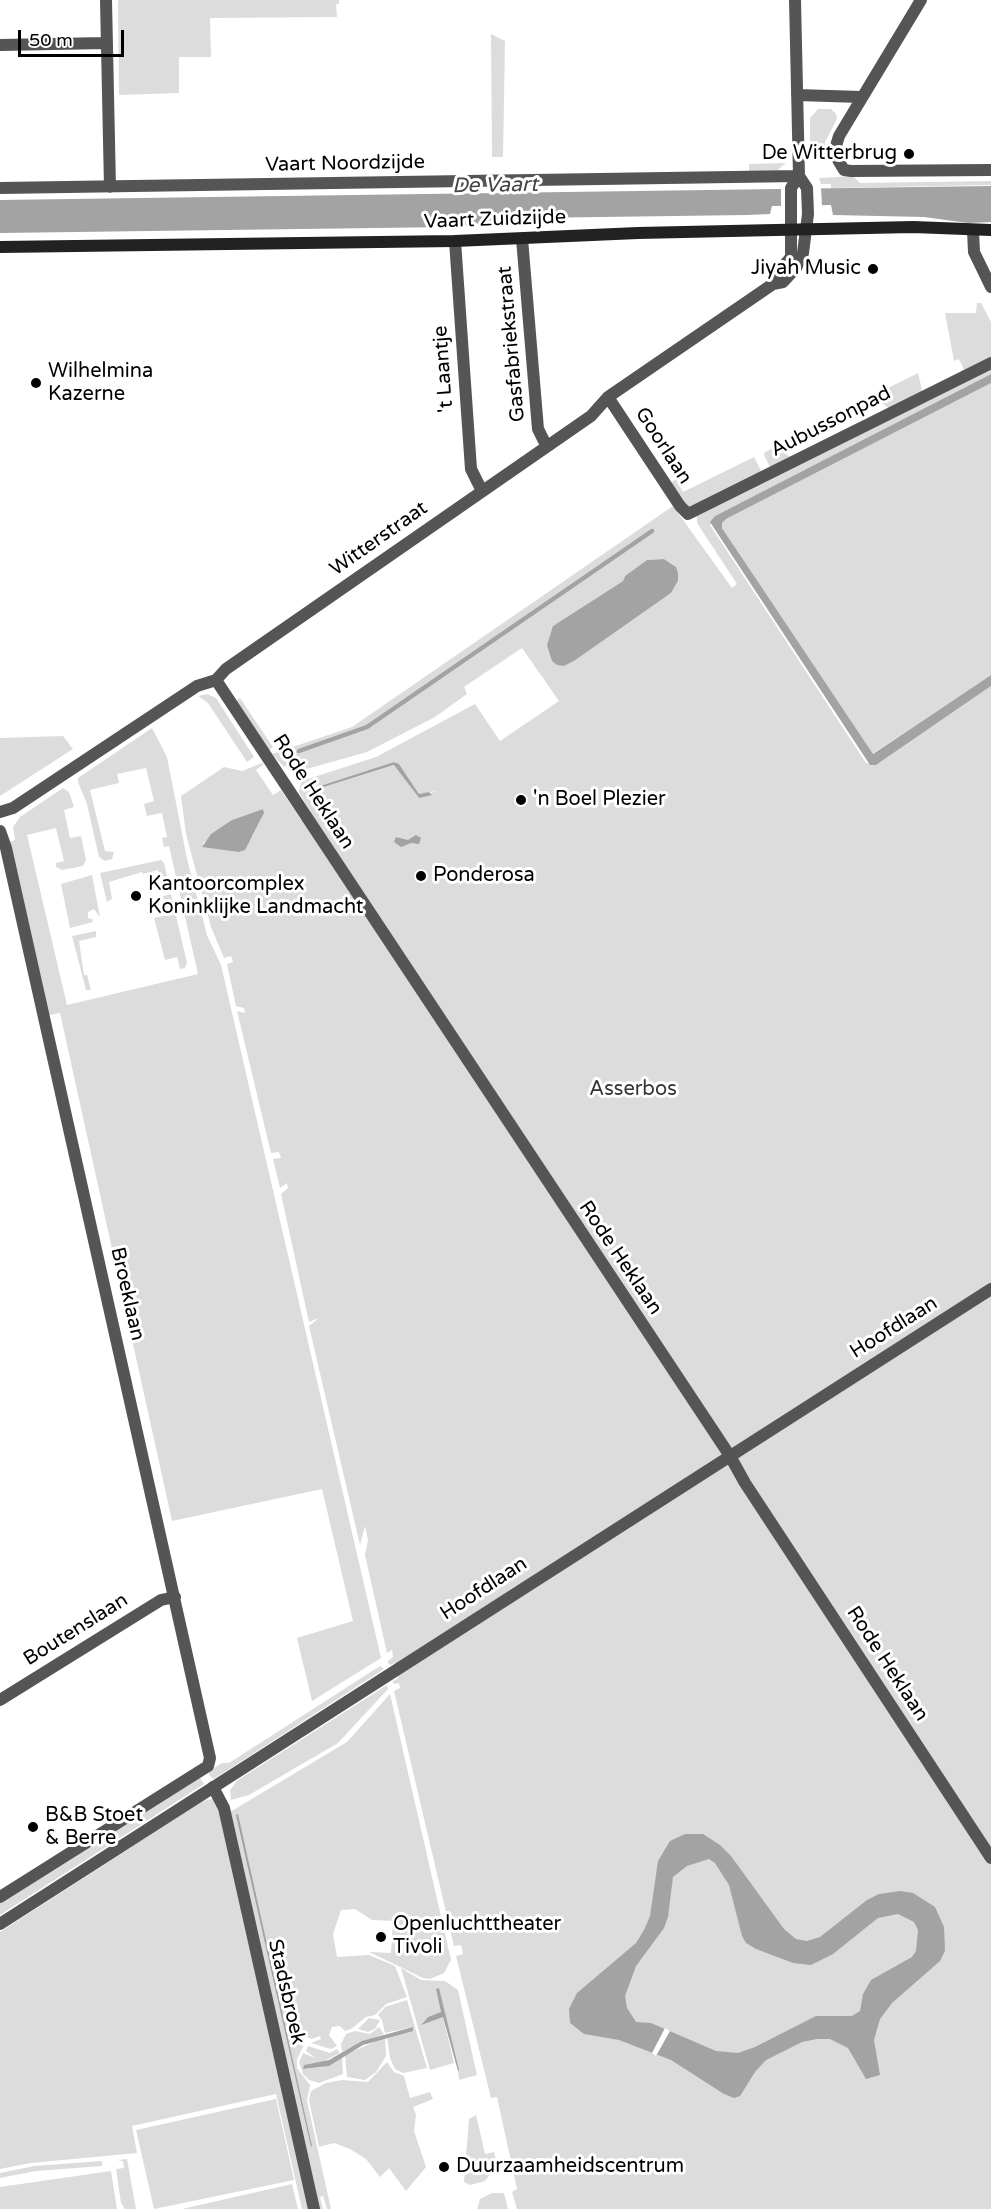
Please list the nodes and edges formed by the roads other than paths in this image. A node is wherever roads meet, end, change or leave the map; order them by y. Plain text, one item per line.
1 (106, 0) edge
2 (795, 0) edge
3 (921, 0) edge
4 (106, 43) junction
5 (0, 45) edge
6 (797, 95) junction
7 (861, 97) junction
8 (991, 170) edge
9 (799, 176) junction
10 (110, 187) junction
11 (0, 188) edge
12 (792, 230) junction
13 (806, 230) junction
14 (991, 230) edge
15 (973, 231) junction
16 (522, 239) junction
17 (455, 242) junction
18 (0, 247) edge
19 (774, 284) junction
20 (991, 287) edge
21 (991, 363) edge
22 (608, 398) junction
23 (546, 445) junction
24 (482, 491) junction
25 (688, 514) joint
26 (216, 680) junction
27 (0, 812) edge
28 (0, 831) edge
29 (991, 1289) edge
30 (730, 1455) junction
31 (175, 1597) junction
32 (0, 1700) edge
33 (213, 1787) junction
34 (991, 1858) edge
35 (0, 1897) edge
36 (0, 1924) edge
37 (314, 2209) edge

1 - 4 street
2 - 6 street
3 - 7 street
4 - 5 street
4 - 10 street
6 - 7 street
6 - 9 street
7 - 8 street
9 - 10 street, Vaart Noordzijde
9 - 12 street, Witterstraat
9 - 13 street, Witterstraat
10 - 11 street, Vaart Noordzijde
12 - 13 main road, Vaart Zuidzijde
12 - 16 main road, Vaart Zuidzijde
12 - 19 street, Witterstraat
13 - 15 main road, Vaart Zuidzijde
13 - 19 street, Witterstraat
14 - 15 main road, Vaart Zuidzijde
15 - 20 street
16 - 17 main road, Vaart Zuidzijde
16 - 23 street, Gasfabriekstraat
17 - 18 main road, Vaart Zuidzijde
17 - 24 street, 't Laantje
19 - 22 street, Witterstraat
21 - 25 street, Aubussonpad
22 - 23 street, Witterstraat
22 - 25 street, Goorlaan
23 - 24 street, Witterstraat
24 - 26 street, Witterstraat
26 - 27 street, Witterstraat
26 - 30 street, Rode Heklaan
28 - 31 street, Broeklaan
29 - 30 street, Hoofdlaan
30 - 33 street, Hoofdlaan
30 - 34 street, Rode Heklaan
31 - 32 street, Boutenslaan
31 - 35 street, Broeklaan
33 - 36 street, Hoofdlaan
33 - 37 street, Stadsbroek

